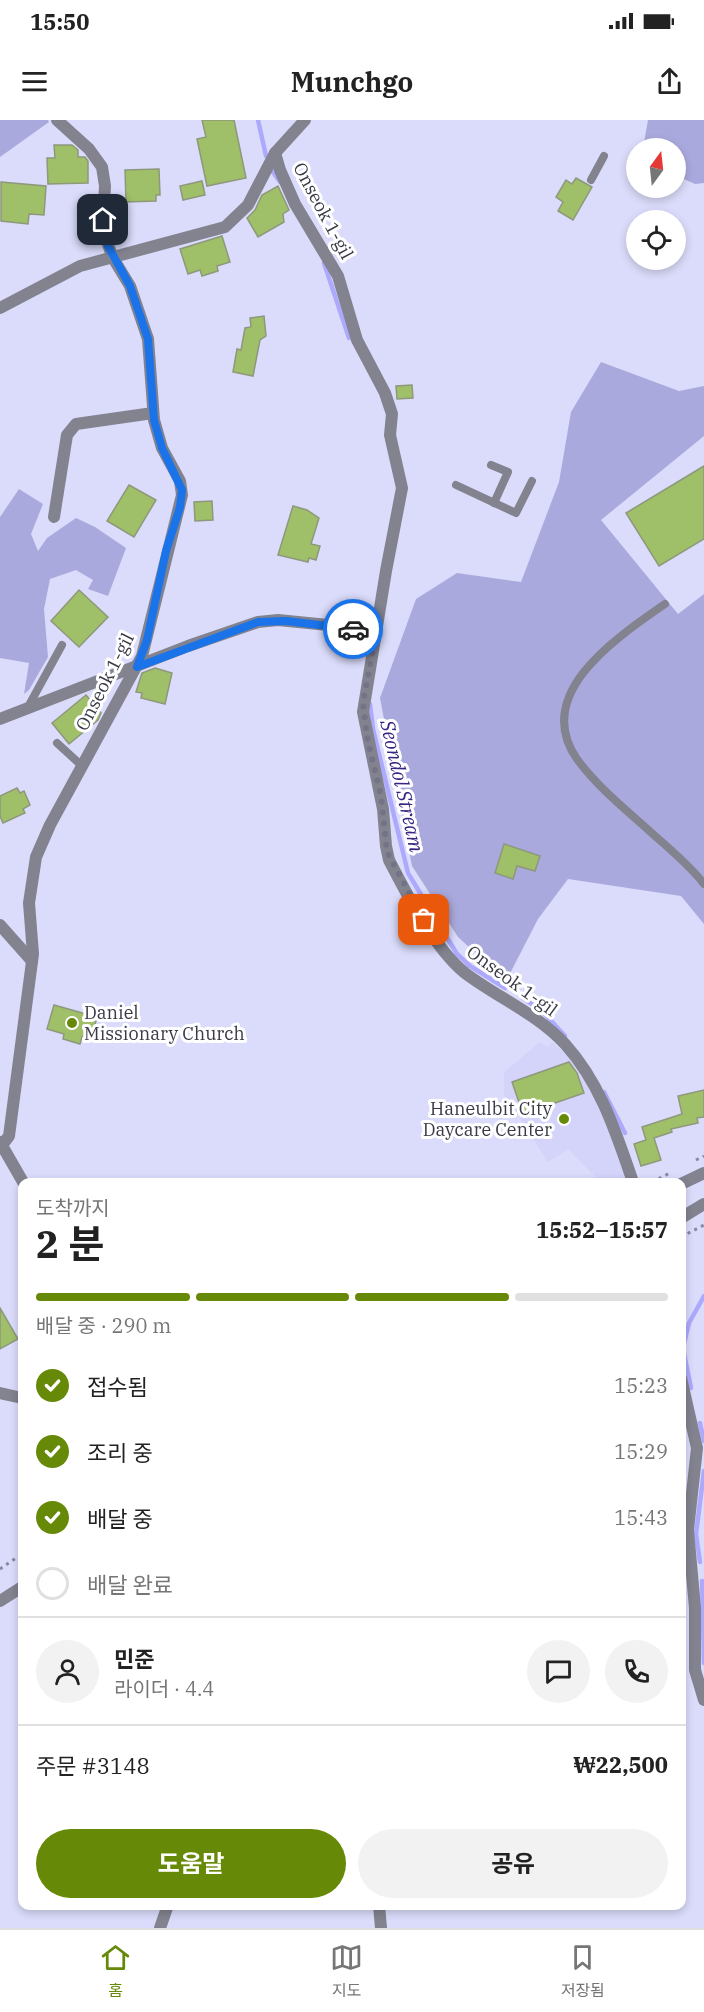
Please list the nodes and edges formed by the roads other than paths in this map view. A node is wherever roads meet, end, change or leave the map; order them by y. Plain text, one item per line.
1 (57, 120) edge
2 (305, 120) edge
3 (275, 153) junction
4 (604, 156) dead end
5 (591, 180) dead end
6 (113, 258) junction
7 (0, 308) edge
8 (153, 412) junction
9 (491, 465) dead end
10 (532, 481) dead end
11 (456, 485) dead end
12 (494, 503) junction
13 (54, 517) dead end
14 (665, 604) dead end
15 (376, 634) junction
16 (62, 645) dead end
17 (137, 667) junction
18 (27, 709) junction
19 (0, 719) edge
20 (57, 743) dead end
21 (82, 766) junction
22 (704, 884) edge
23 (0, 925) edge
24 (32, 961) junction
25 (1, 1144) edge
26 (704, 1173) edge
27 (21, 1178) edge
28 (631, 1178) edge
29 (686, 1182) edge
30 (704, 1204) edge
31 (686, 1215) edge
32 (0, 1393) edge
33 (18, 1397) edge
34 (686, 1400) edge
35 (18, 1590) edge
36 (0, 1601) edge
37 (704, 1700) edge
38 (166, 1910) edge
39 (379, 1910) edge
40 (160, 1928) edge
41 (381, 1928) edge

1 - 6 street
2 - 3 street
3 - 6 street, Onseok 1-gil
3 - 15 street, Onseok 1-gil
4 - 5 lane
6 - 7 street
6 - 8 street, Onseok 1-gil
8 - 13 street
8 - 17 street, Onseok 1-gil
9 - 12 lane
10 - 12 lane
11 - 12 lane
14 - 22 lane
15 - 17 street
15 - 28 street, Onseok 1-gil
16 - 18 lane
17 - 18 street
17 - 21 street, Onseok 1-gil
18 - 19 street
20 - 21 lane
21 - 24 street, Onseok 1-gil
23 - 24 street
24 - 25 street, Onseok 1-gil
25 - 27 street, Onseok 1-gil
26 - 29 street
30 - 31 street
32 - 33 street
34 - 37 street
35 - 36 street
38 - 40 street
39 - 41 street

